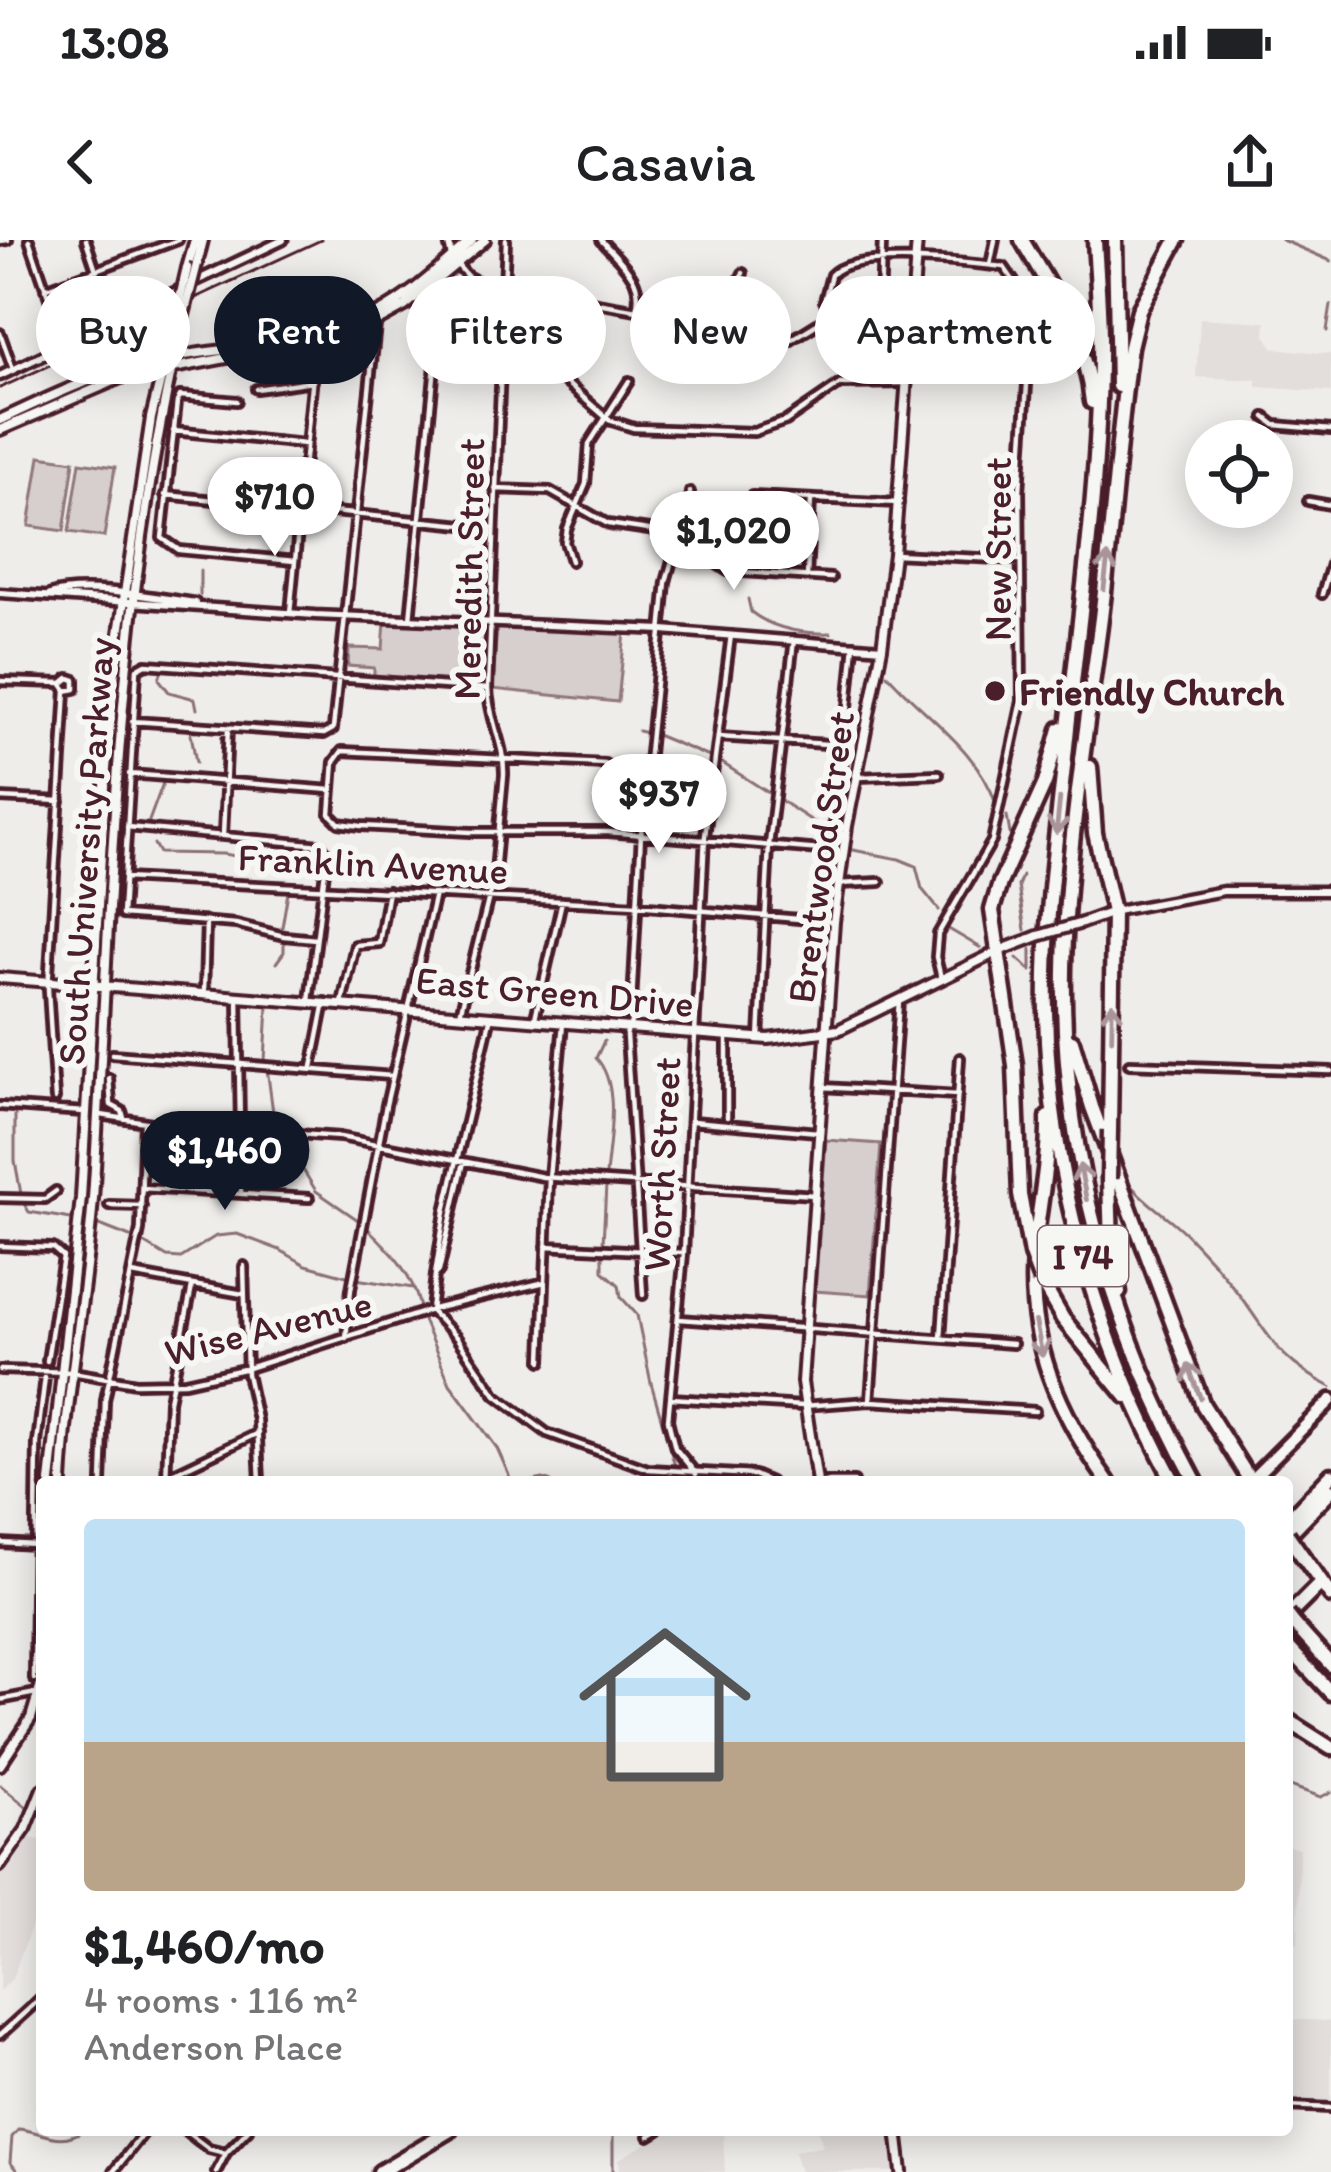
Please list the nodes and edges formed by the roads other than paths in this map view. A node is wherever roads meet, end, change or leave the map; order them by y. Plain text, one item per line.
1 (28, 240) edge
2 (86, 240) edge
3 (178, 240) edge
4 (199, 240) edge
5 (283, 240) edge
6 (448, 240) edge
7 (472, 240) edge
8 (485, 240) edge
9 (506, 240) edge
10 (601, 240) edge
11 (882, 240) edge
12 (917, 240) edge
13 (995, 240) edge
14 (1022, 240) edge
15 (1095, 240) edge
16 (1115, 240) edge
17 (1177, 240) edge
18 (882, 260) junction
19 (455, 261) junction
20 (915, 261) junction
21 (990, 265) junction
22 (97, 269) junction
23 (743, 272) dead end
24 (40, 276) edge
25 (79, 276) edge
26 (190, 276) edge
27 (468, 276) edge
28 (504, 276) edge
29 (632, 276) edge
30 (741, 276) edge
31 (831, 276) edge
32 (881, 276) edge
33 (914, 276) edge
34 (190, 283) edge
35 (382, 320) edge
36 (0, 333) edge
37 (190, 355) edge
38 (36, 357) edge
39 (13, 369) junction
40 (0, 376) edge
41 (629, 381) dead end
42 (79, 384) edge
43 (104, 384) edge
44 (165, 384) edge
45 (292, 384) edge
46 (313, 384) edge
47 (370, 384) edge
48 (435, 384) edge
49 (499, 384) edge
50 (568, 384) edge
51 (840, 384) edge
52 (907, 384) edge
53 (256, 389) dead end
54 (237, 401) dead end
55 (604, 416) junction
56 (1265, 417) dead end
57 (0, 419) edge
58 (1119, 429) junction
59 (0, 430) edge
60 (1331, 430) edge
61 (173, 431) junction
62 (307, 444) junction
63 (1095, 444) junction
64 (495, 489) junction
65 (690, 492) dead end
66 (165, 495) junction
67 (752, 496) dead end
68 (811, 499) junction
69 (1308, 501) dead end
70 (898, 503) junction
71 (1331, 505) edge
72 (578, 506) junction
73 (301, 508) junction
74 (358, 514) junction
75 (419, 520) junction
76 (493, 529) junction
77 (683, 539) junction
78 (894, 554) junction
79 (1021, 560) junction
80 (571, 561) dead end
81 (296, 562) junction
82 (1331, 564) edge
83 (807, 576) junction
84 (831, 578) dead end
85 (0, 593) edge
86 (1322, 594) dead end
87 (130, 599) junction
88 (290, 613) junction
89 (344, 615) junction
90 (410, 619) junction
91 (491, 624) junction
92 (663, 630) junction
93 (731, 634) junction
94 (794, 640) junction
95 (854, 645) junction
96 (882, 648) junction
97 (1074, 658) junction
98 (338, 679) junction
99 (0, 681) edge
100 (1092, 688) junction
101 (488, 689) junction
102 (132, 721) junction
103 (228, 728) junction
104 (718, 737) junction
105 (782, 742) junction
106 (843, 745) junction
107 (505, 760) junction
108 (605, 764) dead end
109 (129, 773) junction
110 (939, 774) dead end
111 (858, 777) junction
112 (225, 781) junction
113 (331, 790) junction
114 (0, 798) edge
115 (61, 801) junction
116 (127, 827) junction
117 (499, 832) junction
118 (641, 834) junction
119 (223, 835) junction
120 (705, 840) junction
121 (769, 844) junction
122 (124, 878) junction
123 (880, 882) dead end
124 (838, 884) junction
125 (323, 888) junction
126 (1331, 891) edge
127 (388, 892) junction
128 (434, 894) junction
129 (488, 896) junction
130 (562, 901) junction
131 (637, 904) junction
132 (701, 910) junction
133 (1113, 912) junction
134 (766, 916) junction
135 (206, 921) junction
136 (834, 922) junction
137 (316, 939) junction
138 (999, 950) junction
139 (1064, 969) junction
140 (0, 978) edge
141 (941, 979) junction
142 (50, 983) junction
143 (93, 987) junction
144 (105, 988) junction
145 (204, 994) junction
146 (238, 996) junction
147 (309, 1000) junction
148 (899, 1001) junction
149 (325, 1002) junction
150 (342, 1003) junction
151 (410, 1009) junction
152 (460, 1013) junction
153 (1046, 1014) junction
154 (491, 1016) junction
155 (535, 1020) junction
156 (563, 1023) junction
157 (629, 1028) junction
158 (694, 1034) junction
159 (825, 1034) junction
160 (728, 1036) junction
161 (759, 1039) junction
162 (112, 1054) dead end
163 (960, 1058) dead end
164 (239, 1063) junction
165 (1130, 1064) dead end
166 (311, 1066) junction
167 (1331, 1071) edge
168 (392, 1076) junction
169 (109, 1078) dead end
170 (822, 1087) junction
171 (890, 1091) junction
172 (958, 1095) junction
173 (55, 1100) dead end
174 (0, 1106) edge
175 (86, 1112) junction
176 (98, 1114) junction
177 (727, 1117) dead end
178 (124, 1118) junction
179 (692, 1121) junction
180 (144, 1122) junction
181 (240, 1130) junction
182 (819, 1132) junction
183 (379, 1143) junction
184 (460, 1160) junction
185 (549, 1178) junction
186 (634, 1182) junction
187 (688, 1185) junction
188 (142, 1188) junction
189 (56, 1191) dead end
190 (241, 1194) junction
191 (815, 1195) junction
192 (0, 1198) edge
193 (309, 1198) dead end
194 (109, 1205) dead end
195 (142, 1206) junction
196 (0, 1246) edge
197 (546, 1246) junction
198 (639, 1251) junction
199 (684, 1253) junction
200 (244, 1266) dead end
201 (131, 1274) junction
202 (545, 1282) junction
203 (192, 1287) junction
204 (643, 1295) dead end
205 (244, 1297) junction
206 (431, 1311) junction
207 (679, 1319) junction
208 (806, 1329) junction
209 (874, 1333) junction
210 (346, 1338) junction
211 (941, 1338) junction
212 (1012, 1344) dead end
213 (46, 1361) dead end
214 (542, 1361) dead end
215 (248, 1367) junction
216 (0, 1370) edge
217 (67, 1371) junction
218 (1142, 1373) junction
219 (45, 1377) dead end
220 (110, 1378) junction
221 (173, 1383) junction
222 (670, 1398) junction
223 (1331, 1400) edge
224 (870, 1401) junction
225 (803, 1406) junction
226 (1036, 1412) dead end
227 (259, 1433) junction
228 (1152, 1442) junction
229 (696, 1474) junction
230 (1331, 1475) edge
231 (37, 1476) edge
232 (51, 1476) edge
233 (62, 1476) edge
234 (102, 1476) edge
235 (166, 1476) edge
236 (172, 1476) edge
237 (260, 1476) edge
238 (756, 1476) edge
239 (820, 1476) edge
240 (1104, 1476) edge
241 (1171, 1476) edge
242 (1193, 1476) edge
243 (1246, 1476) edge
244 (1255, 1476) edge
245 (1331, 1490) edge
246 (1293, 1515) edge
247 (1293, 1535) edge
248 (1293, 1543) edge
249 (0, 1544) edge
250 (36, 1545) edge
251 (1331, 1571) edge
252 (1321, 1583) junction
253 (1331, 1596) edge
254 (1293, 1616) edge
255 (1293, 1622) edge
256 (1293, 1652) edge
257 (1331, 1665) edge
258 (36, 1693) edge
259 (1331, 1693) edge
260 (0, 1700) edge
261 (36, 1705) edge
262 (1293, 1724) edge
263 (1331, 1748) edge
264 (0, 1765) edge
265 (36, 1801) edge
266 (0, 1841) edge
267 (11, 1853) junction
268 (0, 1867) edge
269 (36, 2002) edge
270 (0, 2036) edge
271 (1293, 2106) edge
272 (1331, 2108) edge
273 (141, 2136) edge
274 (192, 2136) edge
275 (242, 2136) edge
276 (425, 2136) edge
277 (440, 2136) edge
278 (898, 2136) edge
279 (226, 2153) junction
280 (113, 2172) edge
281 (216, 2172) edge
282 (368, 2172) edge
283 (380, 2172) edge
284 (902, 2172) edge

1 - 24 street
2 - 22 street
3 - 22 street
4 - 26 main road, South University Parkway, bridge
5 - 34 street
6 - 19 street
7 - 19 main road
8 - 19 main road
9 - 28 street, Meredith Street
10 - 29 street
11 - 18 street
12 - 20 main road, Brentwood Street
13 - 21 street
14 - 63 highway
15 - 63 highway, I 74
16 - 58 highway, I 74
17 - 58 highway
18 - 20 street
18 - 31 street
18 - 32 street
19 - 27 street
19 - 35 main road
19 - 37 main road
20 - 21 street
20 - 33 main road, Brentwood Street
21 - 79 street, New Street
22 - 25 street
23 - 30 street
36 - 39 street
38 - 39 street
39 - 40 street
41 - 55 street
42 - 57 main road
43 - 59 main road
44 - 87 main road, South University Parkway
45 - 53 street
46 - 62 street
47 - 74 street
48 - 75 street
49 - 64 street, Meredith Street
50 - 55 street
51 - 55 street
52 - 70 main road, Brentwood Street
54 - 61 street
55 - 72 street
56 - 60 street
100 -> 58 highway, I 74
61 - 62 street
61 - 66 street
62 - 73 street
63 - 97 highway, I 74
64 - 72 street
64 - 76 street, Meredith Street
65 - 77 street
66 - 73 street
66 - 81 street
67 - 68 street
68 - 70 street
68 - 83 street
69 - 71 street
70 - 78 main road, Brentwood Street
72 - 77 street
72 - 80 street
73 - 74 street
73 - 81 street
74 - 75 street
74 - 89 street
75 - 76 street
75 - 90 street
76 - 91 street, Meredith Street
77 - 83 street
77 - 92 street
78 - 79 street
78 - 96 main road, Brentwood Street
79 - 141 street, New Street
81 - 88 street
82 - 86 street
83 - 84 street
85 - 87 street
87 - 88 street
87 - 143 main road, South University Parkway
87 - 144 main road, South University Parkway
88 - 89 street
89 - 90 street
89 - 98 street
90 - 91 street
91 - 92 street
91 - 101 street, Meredith Street
92 - 93 street
92 - 118 street
93 - 94 street
93 - 104 street, Worth Street
94 - 95 street
94 - 105 street
95 - 96 street
95 - 106 street
96 - 111 main road, Brentwood Street
97 - 138 highway
97 -> 153 highway, I 74
98 - 101 street
98 - 102 street
98 - 103 street
99 - 115 street
100 - 133 highway
100 - 139 highway, I 74
101 - 107 street, Meredith Street
102 - 103 street
102 - 109 street
103 - 112 street
104 - 105 street
104 - 120 street, Worth Street
105 - 106 street
105 - 121 street
106 - 121 street
107 - 108 street
107 - 113 street
107 - 117 street, Meredith Street
109 - 112 street
109 - 116 street
110 - 111 street
111 - 124 main road, Brentwood Street
112 - 113 street
112 - 119 street
113 - 117 street
114 - 115 street
115 - 142 street
116 - 119 street
116 - 122 street
117 - 118 street
117 - 129 street, Meredith Street
118 - 120 street
118 - 131 street
119 - 125 street
120 - 121 street
120 - 132 street, Worth Street
121 - 134 street
122 - 125 street, Franklin Avenue
122 - 135 street
123 - 124 street
124 - 136 main road, Brentwood Street
125 - 127 street, Franklin Avenue
125 - 137 street
126 - 133 street
127 - 128 street, Franklin Avenue
127 - 150 street
128 - 129 street, Franklin Avenue
128 - 151 street
129 - 130 street, Franklin Avenue
129 - 152 street, Meredith Street
130 - 131 street, Franklin Avenue
130 - 155 street
131 - 132 street, Franklin Avenue
131 - 157 street
132 - 134 street, Franklin Avenue
132 - 158 street, Worth Street
133 - 138 main road, East Green Drive, bridge
218 -> 133 highway, bridge
134 - 136 street, Franklin Avenue
134 - 161 street
135 - 137 street
135 - 145 street
136 - 159 main road, Brentwood Street
137 - 147 street
138 - 141 main road, East Green Drive
138 - 228 highway, bridge
218 -> 139 highway, I 74
243 -> 139 highway
140 - 142 main road, East Green Drive
141 - 148 main road, East Green Drive
142 - 143 main road, East Green Drive
142 - 173 street
143 - 144 main road, East Green Drive
143 - 175 main road, South University Parkway
144 - 145 main road, East Green Drive
144 - 176 main road, South University Parkway
145 - 146 main road, East Green Drive
146 - 147 main road, East Green Drive
146 - 164 street
147 - 149 main road, East Green Drive
148 - 159 main road, East Green Drive
148 - 171 street
149 - 150 main road, East Green Drive
149 - 166 street
150 - 151 main road, East Green Drive
151 - 152 main road, East Green Drive
151 - 168 street
152 - 154 main road, East Green Drive
153 - 228 highway, I 74
153 -> 240 highway
154 - 155 main road, East Green Drive
154 - 184 street
155 - 156 main road, East Green Drive
156 - 157 main road, East Green Drive
156 - 185 street
157 - 158 main road, East Green Drive
157 - 186 street
158 - 160 main road, East Green Drive
158 - 179 street, Worth Street
159 - 161 main road, East Green Drive
159 - 170 main road, Brentwood Street
160 - 161 main road, East Green Drive
160 - 177 street
162 - 164 street
163 - 172 street
164 - 166 street
164 - 181 street
165 - 167 street
166 - 168 street
168 - 183 street
169 - 178 street
170 - 171 street
170 - 182 main road, Brentwood Street
171 - 172 street
171 - 209 street
172 - 211 street
174 - 175 street
175 - 176 street
175 - 217 main road, South University Parkway
176 - 178 street
176 - 217 main road, South University Parkway
178 - 180 street
179 - 182 street
179 - 187 street, Worth Street
180 - 181 street
180 - 188 street
181 - 183 street
181 - 190 street
182 - 191 main road, Brentwood Street
183 - 184 street
183 - 210 street
184 - 185 street
184 - 206 street
185 - 186 street
185 - 197 street
186 - 187 street
186 - 198 street
187 - 191 street
187 - 199 street, Worth Street
188 - 190 street
188 - 195 street
189 - 192 street
190 - 193 street
191 - 208 main road, Brentwood Street
194 - 195 street
195 - 201 street
196 - 213 street
197 - 198 street
197 - 202 street
198 - 199 street
198 - 204 street
199 - 207 street, Worth Street
200 - 205 street
201 - 203 street
201 - 220 street
202 - 206 street, Wise Avenue
202 - 214 street
203 - 205 street
203 - 221 street
205 - 215 street
206 - 210 street, Wise Avenue
206 - 229 street
207 - 208 street
207 - 222 street, Worth Street
208 - 209 street
208 - 225 main road, Brentwood Street
209 - 211 street
209 - 224 street
210 - 215 street, Wise Avenue
211 - 212 street
215 - 221 street, Wise Avenue
215 - 227 street
216 - 217 street, Wise Avenue
217 - 220 street, Wise Avenue
217 - 232 main road, South University Parkway
217 - 233 main road, South University Parkway
218 - 242 highway, I 74
219 - 231 street
220 - 221 street, Wise Avenue
220 - 234 street
221 - 235 street
222 - 225 street
222 - 229 street, Worth Street
223 - 244 highway
224 - 225 street
224 - 226 street
225 - 239 main road, Brentwood Street
227 - 236 street
227 - 237 street
228 - 241 highway, I 74
229 - 238 street
230 - 246 highway
245 - 247 highway
248 - 252 highway
249 - 250 street
251 - 252 highway
252 - 253 highway
252 - 254 highway
255 - 257 highway
256 - 259 highway
258 - 260 street
261 - 264 main road
262 - 263 highway
265 - 267 main road
266 - 267 street
267 - 268 main road
269 - 270 street
271 - 272 street
273 - 280 street
274 - 279 street
275 - 279 street
276 - 282 highway
277 - 283 highway
278 - 284 main road
279 - 281 street

